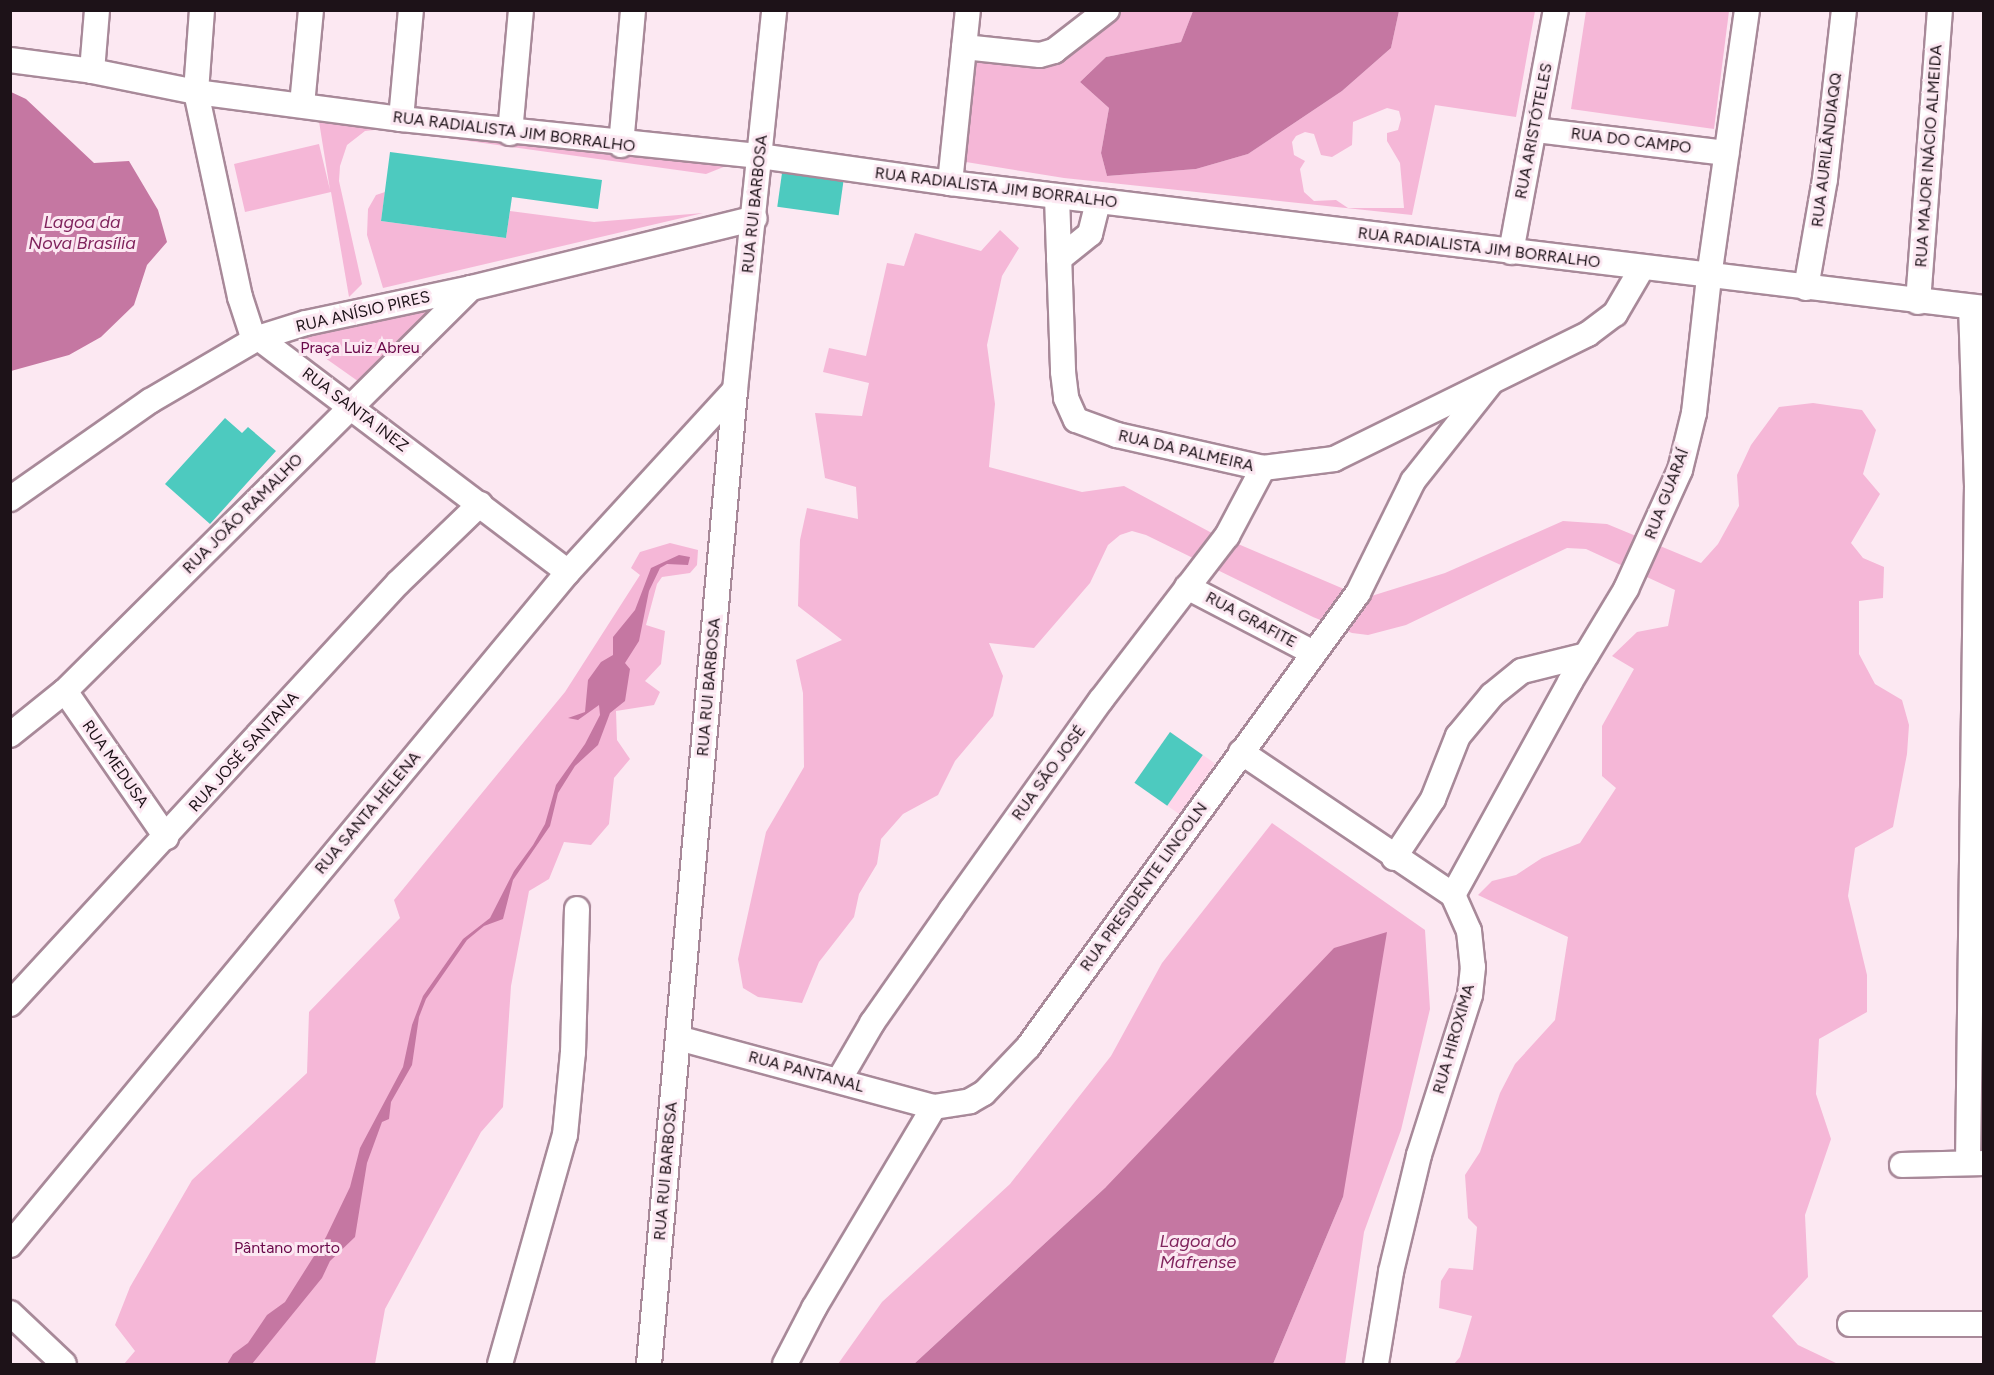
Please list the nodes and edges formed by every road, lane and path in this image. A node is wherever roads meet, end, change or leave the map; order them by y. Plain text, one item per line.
1 (97, 10) edge
2 (202, 10) edge
3 (311, 10) edge
4 (411, 10) edge
5 (521, 10) edge
6 (633, 10) edge
7 (774, 10) edge
8 (968, 10) edge
9 (1107, 10) edge
10 (1556, 10) edge
11 (1747, 10) edge
12 (1844, 10) edge
13 (1940, 10) edge
14 (964, 47) junction
15 (10, 60) edge
16 (92, 71) junction
17 (196, 92) junction
18 (302, 105) junction
19 (401, 119) junction
20 (1536, 130) junction
21 (510, 132) junction
22 (621, 145) junction
23 (1727, 153) junction
24 (760, 156) junction
25 (950, 183) junction
26 (1057, 197) junction
27 (1098, 202) junction
28 (755, 218) junction
29 (1511, 252) junction
30 (1059, 259) junction
31 (1642, 268) junction
32 (1709, 276) junction
33 (471, 288) junction
34 (1806, 288) junction
35 (1918, 302) junction
36 (1977, 308) edge
37 (258, 338) junction
38 (1490, 384) junction
39 (735, 390) junction
40 (352, 407) junction
41 (1263, 468) junction
42 (1980, 486) edge
43 (10, 499) edge
44 (480, 504) junction
45 (568, 572) junction
46 (1194, 578) junction
47 (1314, 653) junction
48 (1586, 655) junction
49 (65, 692) junction
50 (10, 735) edge
51 (1241, 752) junction
52 (1977, 800) edge
53 (166, 837) junction
54 (1394, 858) junction
55 (1453, 895) junction
56 (578, 909) dead end
57 (10, 1004) edge
58 (1978, 1018) edge
59 (678, 1038) junction
60 (838, 1080) junction
61 (934, 1107) junction
62 (1976, 1163) edge
63 (1902, 1165) dead end
64 (10, 1245) edge
65 (10, 1313) edge
66 (1850, 1324) dead end
67 (1983, 1324) edge
68 (64, 1365) edge
69 (500, 1365) edge
70 (649, 1365) edge
71 (785, 1365) edge
72 (1376, 1365) edge

1 - 16 street
2 - 17 street
3 - 18 street
4 - 19 street
5 - 21 street
6 - 22 street
7 - 24 street, RUA RUI BARBOSA
8 - 14 street
9 - 14 street
10 - 20 street, RUA ARISTÓTELES
11 - 23 street, RUA GUARAÍ
12 - 34 street, RUA AURILÂNDIAQQ
13 - 35 street, RUA MAJOR INÁCIO ALMEIDA
14 - 25 street
15 - 16 street, RUA RADIALISTA JIM BORRALHO
16 - 17 street, RUA RADIALISTA JIM BORRALHO
17 - 18 street, RUA RADIALISTA JIM BORRALHO
17 - 37 street
18 - 19 street, RUA RADIALISTA JIM BORRALHO
19 - 21 street, RUA RADIALISTA JIM BORRALHO
20 - 23 street, RUA DO CAMPO
20 - 29 street, RUA ARISTÓTELES
21 - 22 street, RUA RADIALISTA JIM BORRALHO
22 - 24 street, RUA RADIALISTA JIM BORRALHO
23 - 32 street, RUA GUARAÍ
24 - 25 street, RUA RADIALISTA JIM BORRALHO
24 - 28 street, RUA RUI BARBOSA
25 - 26 street, RUA RADIALISTA JIM BORRALHO
26 - 27 street, RUA RADIALISTA JIM BORRALHO
26 - 30 street, RUA DA PALMEIRA
27 - 29 street, RUA RADIALISTA JIM BORRALHO
27 - 30 street
28 - 33 street, RUA ANÍSIO PIRES
28 - 39 street, RUA RUI BARBOSA
29 - 31 street, RUA RADIALISTA JIM BORRALHO
30 - 41 street, RUA DA PALMEIRA
31 - 32 street, RUA RADIALISTA JIM BORRALHO
31 - 38 street, RUA DA PALMEIRA
32 - 34 street, RUA RADIALISTA JIM BORRALHO
32 - 48 street, RUA GUARAÍ
33 - 37 street, RUA ANÍSIO PIRES
33 - 40 street, RUA JOÃO RAMALHO
34 - 35 street, RUA RADIALISTA JIM BORRALHO
35 - 36 street, RUA RADIALISTA JIM BORRALHO
36 - 42 street
37 - 40 street, RUA SANTA INEZ
37 - 43 street, RUA ANÍSIO PIRES
38 - 41 street, RUA DA PALMEIRA
38 - 47 street, RUA PRESIDENTE LINCOLN
39 - 45 street, RUA SANTA HELENA
39 - 59 street, RUA RUI BARBOSA
40 - 44 street, RUA SANTA INEZ
40 - 49 street, RUA JOÃO RAMALHO
41 - 46 street, RUA SÃO JOSÉ
42 - 52 street
44 - 45 street, RUA SANTA INEZ
44 - 53 street, RUA JOSÉ SANTANA
45 - 64 street, RUA SANTA HELENA
46 - 47 street, RUA GRAFITE
46 - 60 street, RUA SÃO JOSÉ
47 - 51 street, RUA PRESIDENTE LINCOLN
48 - 54 street
48 - 55 street, RUA GUARAÍ
49 - 50 street, RUA JOÃO RAMALHO
49 - 53 street, RUA MEDUSA
51 - 54 street
51 - 61 street, RUA PRESIDENTE LINCOLN
52 - 58 street
53 - 57 street, RUA JOSÉ SANTANA
54 - 55 street
55 - 72 street, RUA HIROXIMA
56 - 69 street
58 - 62 street
59 - 60 street, RUA PANTANAL
59 - 70 street, RUA RUI BARBOSA
60 - 61 street, RUA PANTANAL
61 - 71 street
62 - 63 street
65 - 68 street
66 - 67 street

